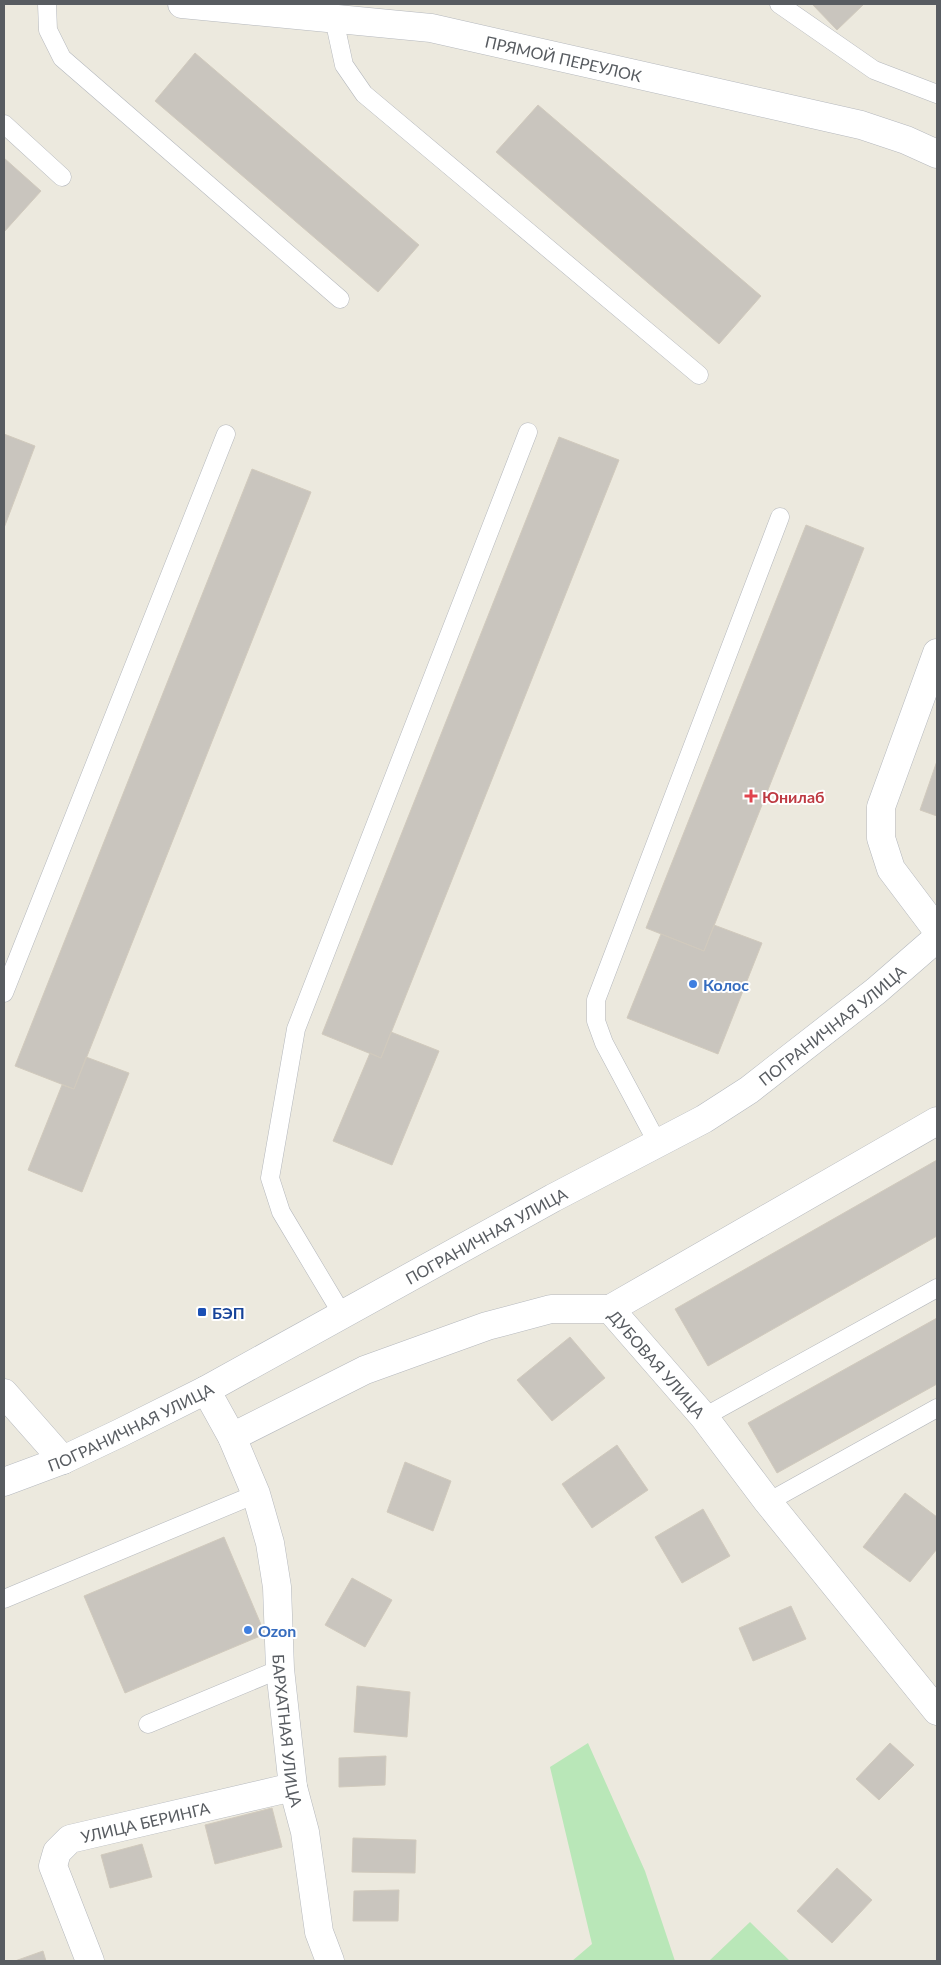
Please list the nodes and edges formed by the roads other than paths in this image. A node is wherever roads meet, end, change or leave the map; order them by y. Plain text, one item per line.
1 (46, 4) edge
2 (182, 4) edge
3 (779, 4) edge
4 (334, 19) junction
5 (937, 94) edge
6 (4, 124) edge
7 (937, 154) edge
8 (62, 177) dead end
9 (340, 299) dead end
10 (699, 375) dead end
11 (528, 432) dead end
12 (226, 434) dead end
13 (780, 517) dead end
14 (937, 653) edge
15 (937, 930) edge
16 (937, 938) edge
17 (4, 994) edge
18 (937, 1121) edge
19 (658, 1144) junction
20 (937, 1288) edge
21 (610, 1309) junction
22 (342, 1314) junction
23 (206, 1390) junction
24 (4, 1393) edge
25 (937, 1408) edge
26 (704, 1417) junction
27 (232, 1437) junction
28 (63, 1460) junction
29 (4, 1482) edge
30 (256, 1494) junction
31 (768, 1502) junction
32 (4, 1599) edge
33 (280, 1668) junction
34 (937, 1711) edge
35 (148, 1724) dead end
36 (293, 1787) junction
37 (90, 1961) edge
38 (330, 1961) edge

1 - 9 lane
2 - 4 street, ПРЯМОЙ ПЕРЕУЛОК
3 - 5 lane
4 - 7 street, ПРЯМОЙ ПЕРЕУЛОК
4 - 10 lane
6 - 8 lane
11 - 22 lane
12 - 17 lane
13 - 19 lane
14 - 15 street
16 - 19 street, ПОГРАНИЧНАЯ УЛИЦА
18 - 21 street
19 - 22 street, ПОГРАНИЧНАЯ УЛИЦА
20 - 26 lane
21 - 26 street, ДУБОВАЯ УЛИЦА
21 - 27 street, ДУБОВАЯ УЛИЦА
22 - 23 street, ПОГРАНИЧНАЯ УЛИЦА
23 - 27 street, БАРХАТНАЯ УЛИЦА
23 - 28 street, ПОГРАНИЧНАЯ УЛИЦА
24 - 28 street
25 - 31 lane
26 - 31 street, ДУБОВАЯ УЛИЦА
27 - 30 street, БАРХАТНАЯ УЛИЦА
28 - 29 street, ПОГРАНИЧНАЯ УЛИЦА
30 - 32 lane
30 - 33 street, БАРХАТНАЯ УЛИЦА
31 - 34 street, ДУБОВАЯ УЛИЦА
33 - 35 lane
33 - 36 street, БАРХАТНАЯ УЛИЦА
36 - 37 street, УЛИЦА БЕРИНГА
36 - 38 street, БАРХАТНАЯ УЛИЦА

